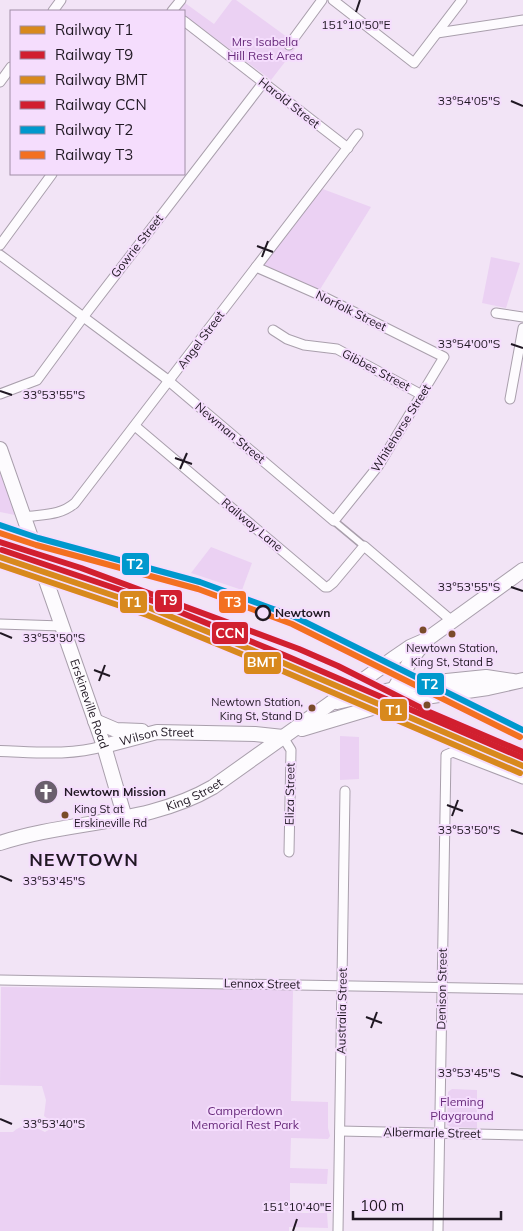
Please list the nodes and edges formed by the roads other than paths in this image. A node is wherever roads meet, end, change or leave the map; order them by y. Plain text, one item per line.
1 (181, 0) edge
2 (322, 0) edge
3 (333, 0) edge
4 (462, 0) edge
5 (173, 10) edge
6 (522, 20) edge
7 (185, 22) edge
8 (437, 33) junction
9 (289, 45) dead end
10 (10, 68) edge
11 (0, 82) edge
12 (263, 83) junction
13 (358, 134) dead end
14 (348, 148) junction
15 (51, 175) edge
16 (0, 245) edge
17 (0, 255) edge
18 (256, 267) junction
19 (496, 313) dead end
20 (84, 316) junction
21 (523, 317) edge
22 (523, 328) edge
23 (273, 330) dead end
24 (444, 357) joint
25 (169, 381) junction
26 (0, 394) edge
27 (422, 395) junction
28 (510, 399) dead end
29 (135, 426) junction
30 (0, 449) edge
31 (25, 520) junction
32 (334, 521) junction
33 (364, 546) junction
34 (523, 570) edge
35 (452, 621) junction
36 (0, 624) edge
37 (62, 626) junction
38 (426, 640) junction
39 (518, 681) edge
40 (395, 688) junction
41 (331, 703) junction
42 (376, 708) junction
43 (95, 721) junction
44 (157, 732) junction
45 (286, 735) junction
46 (104, 746) junction
47 (0, 751) edge
48 (523, 779) edge
49 (345, 791) dead end
50 (125, 818) junction
51 (0, 842) edge
52 (289, 852) dead end
53 (0, 980) edge
54 (342, 986) junction
55 (442, 987) junction
56 (523, 989) edge
57 (340, 1131) junction
58 (440, 1133) junction
59 (523, 1134) edge
60 (338, 1231) edge
61 (438, 1231) edge

1 - 5 street
2 - 9 street
3 - 8 street
4 - 8 street
6 - 8 street
7 - 12 street, Harold Street
10 - 11 street
12 - 14 street, Harold Street
12 - 20 street, Gowrie Street
13 - 14 street, Angel Street
14 - 18 street, Angel Street
15 - 16 street
17 - 20 street, Newman Street
18 - 24 street, Norfolk Street
18 - 25 street, Angel Street
19 - 21 street
20 - 25 street, Newman Street
20 - 26 street, Gowrie Street
22 - 28 street
23 - 27 street, Gibbes Street
24 - 27 street, Whitehorse Street
25 - 29 street, Angel Street
25 - 32 street, Newman Street
27 - 32 street, Whitehorse Street
29 - 31 street, Angel Street
29 - 33 street, Railway Lane
30 - 31 main road, Erskineville Road
31 - 37 main road, Erskineville Road
32 - 33 street, Newman Street
33 - 35 street, Newman Street
34 - 35 main road, King Street
35 - 38 main road, King Street
36 - 37 street
37 - 43 main road, Erskineville Road
38 - 40 main road, King Street
38 - 41 main road, King Street
39 - 40 main road
39 - 42 main road
40 - 41 main road
40 - 42 main road, King Street
41 - 45 main road, King Street
42 - 45 main road, King Street
43 - 44 main road
43 - 46 main road, Erskineville Road
44 - 45 main road, Wilson Street
44 - 46 main road, Wilson Street
45 - 50 main road, King Street
45 - 52 street, Eliza Street
46 - 47 street, Wilson Street
46 - 50 main road, Erskineville Road
48 - 55 street, Denison Street
49 - 54 street, Australia Street
50 - 51 main road, King Street
53 - 54 street, Lennox Street
54 - 55 street, Lennox Street
54 - 57 street, Australia Street
55 - 56 street, Lennox Street
55 - 58 street, Denison Street
57 - 58 street, Albermarle Street
57 - 60 street, Australia Street
58 - 59 street, Albermarle Street
58 - 61 street, Denison Street

